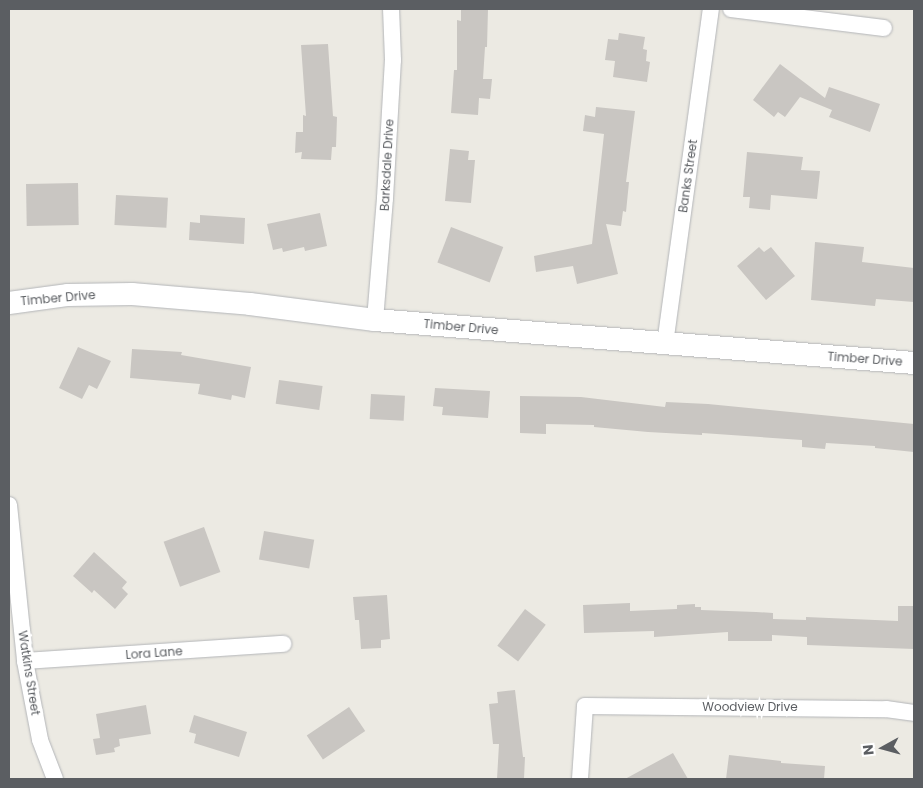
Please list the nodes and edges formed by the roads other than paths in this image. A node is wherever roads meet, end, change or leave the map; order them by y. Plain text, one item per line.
1 (391, 9) edge
2 (710, 9) edge
3 (731, 9) edge
4 (884, 28) dead end
5 (9, 303) edge
6 (375, 320) junction
7 (665, 344) junction
8 (914, 363) edge
9 (9, 505) edge
10 (283, 644) dead end
11 (25, 661) junction
12 (914, 713) edge
13 (55, 779) edge
14 (580, 779) edge

1 - 6 street, Barksdale Drive
2 - 7 street, Banks Street
3 - 4 street
5 - 6 street, Timber Drive
6 - 7 street, Timber Drive
7 - 8 street, Timber Drive
9 - 11 street, Watkins Street
10 - 11 street, Lora Lane
11 - 13 street, Watkins Street
12 - 14 street, Woodview Drive

